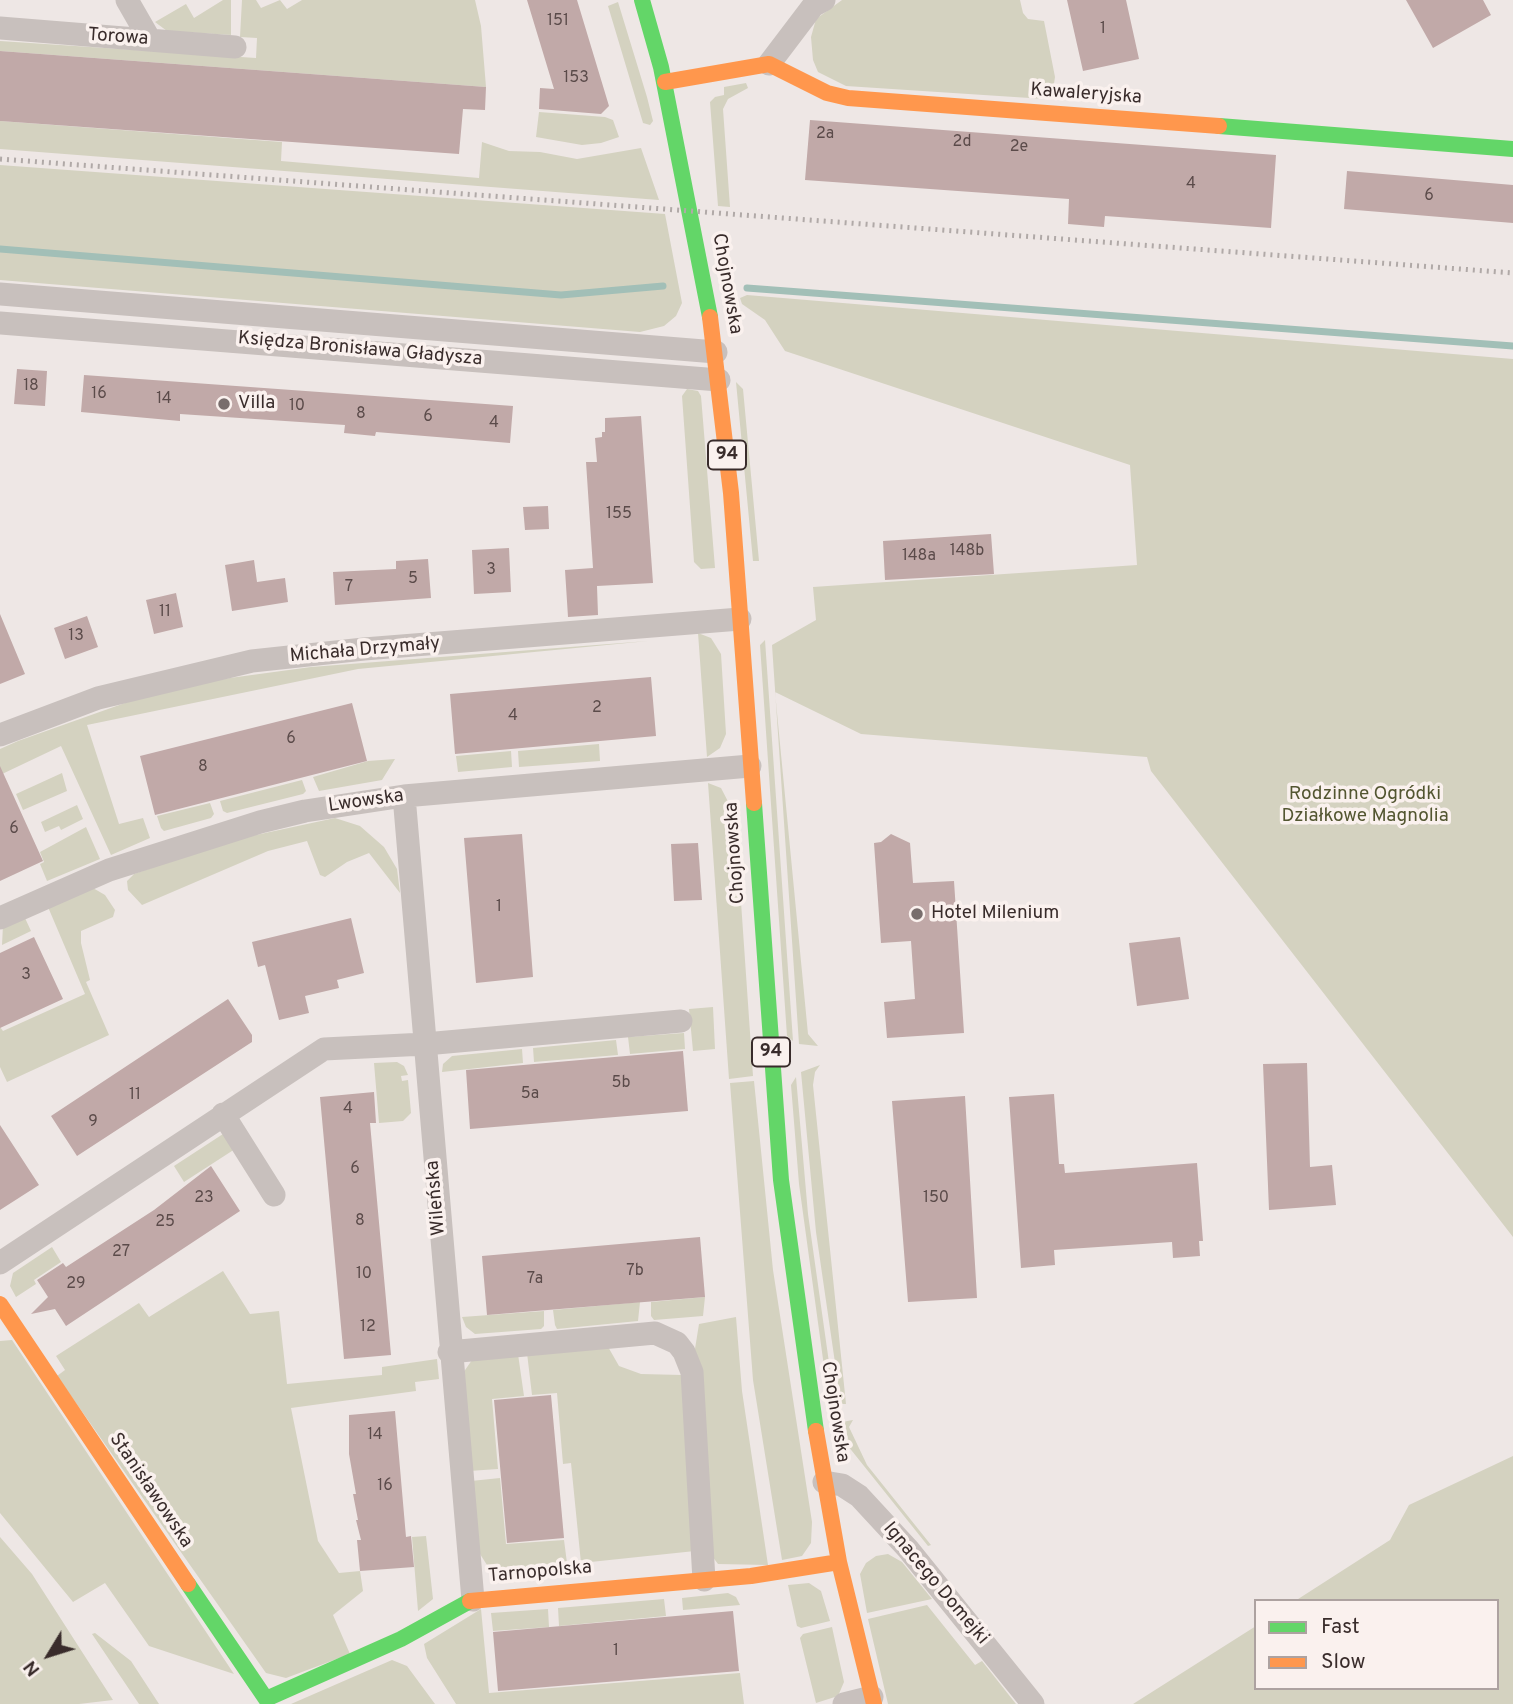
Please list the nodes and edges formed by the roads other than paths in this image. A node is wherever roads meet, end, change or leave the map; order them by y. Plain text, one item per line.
1 (127, 0) edge
2 (642, 0) edge
3 (824, 0) edge
4 (0, 28) edge
5 (150, 40) junction
6 (236, 47) dead end
7 (769, 64) junction
8 (665, 82) junction
9 (1513, 149) edge
10 (0, 295) edge
11 (0, 323) edge
12 (716, 352) junction
13 (719, 380) junction
14 (740, 619) junction
15 (0, 735) edge
16 (750, 766) junction
17 (404, 796) junction
18 (0, 918) edge
19 (681, 1021) dead end
20 (425, 1044) junction
21 (223, 1114) junction
22 (274, 1195) dead end
23 (0, 1263) edge
24 (0, 1304) edge
25 (450, 1352) junction
26 (824, 1482) junction
27 (839, 1562) junction
28 (704, 1580) junction
29 (473, 1600) junction
30 (267, 1699) joint
31 (873, 1700) edge
32 (844, 1704) edge
33 (1033, 1704) edge

1 - 5 street
2 - 8 street, Chojnowska / 94
3 - 7 street
4 - 5 street, Torowa
5 - 6 street, Torowa
7 - 8 street
7 - 9 street, Kawaleryjska
8 - 12 street, Chojnowska / 94
10 - 12 street, Księdza Bronisława Gładysza
11 - 13 street, Księdza Bronisława Gładysza
12 - 13 street, Chojnowska / 94
13 - 14 street, Chojnowska / 94
14 - 15 street, Michała Drzymały
14 - 16 street, Chojnowska / 94
16 - 17 street, Lwowska
16 - 26 street, Chojnowska / 94
17 - 18 street, Lwowska
17 - 20 street, Wileńska
19 - 20 street
20 - 21 street
20 - 25 street, Wileńska
21 - 22 street
21 - 23 street
24 - 30 street, Stanisławowska
25 - 28 street
25 - 29 street, Wileńska
26 - 27 street, Chojnowska / 94
26 - 33 street, Ignacego Domejki
27 - 28 street, Tarnopolska
27 - 31 street, Chojnowska / 94
28 - 29 street, Tarnopolska
29 - 30 street, Tarnopolska
31 - 32 street

